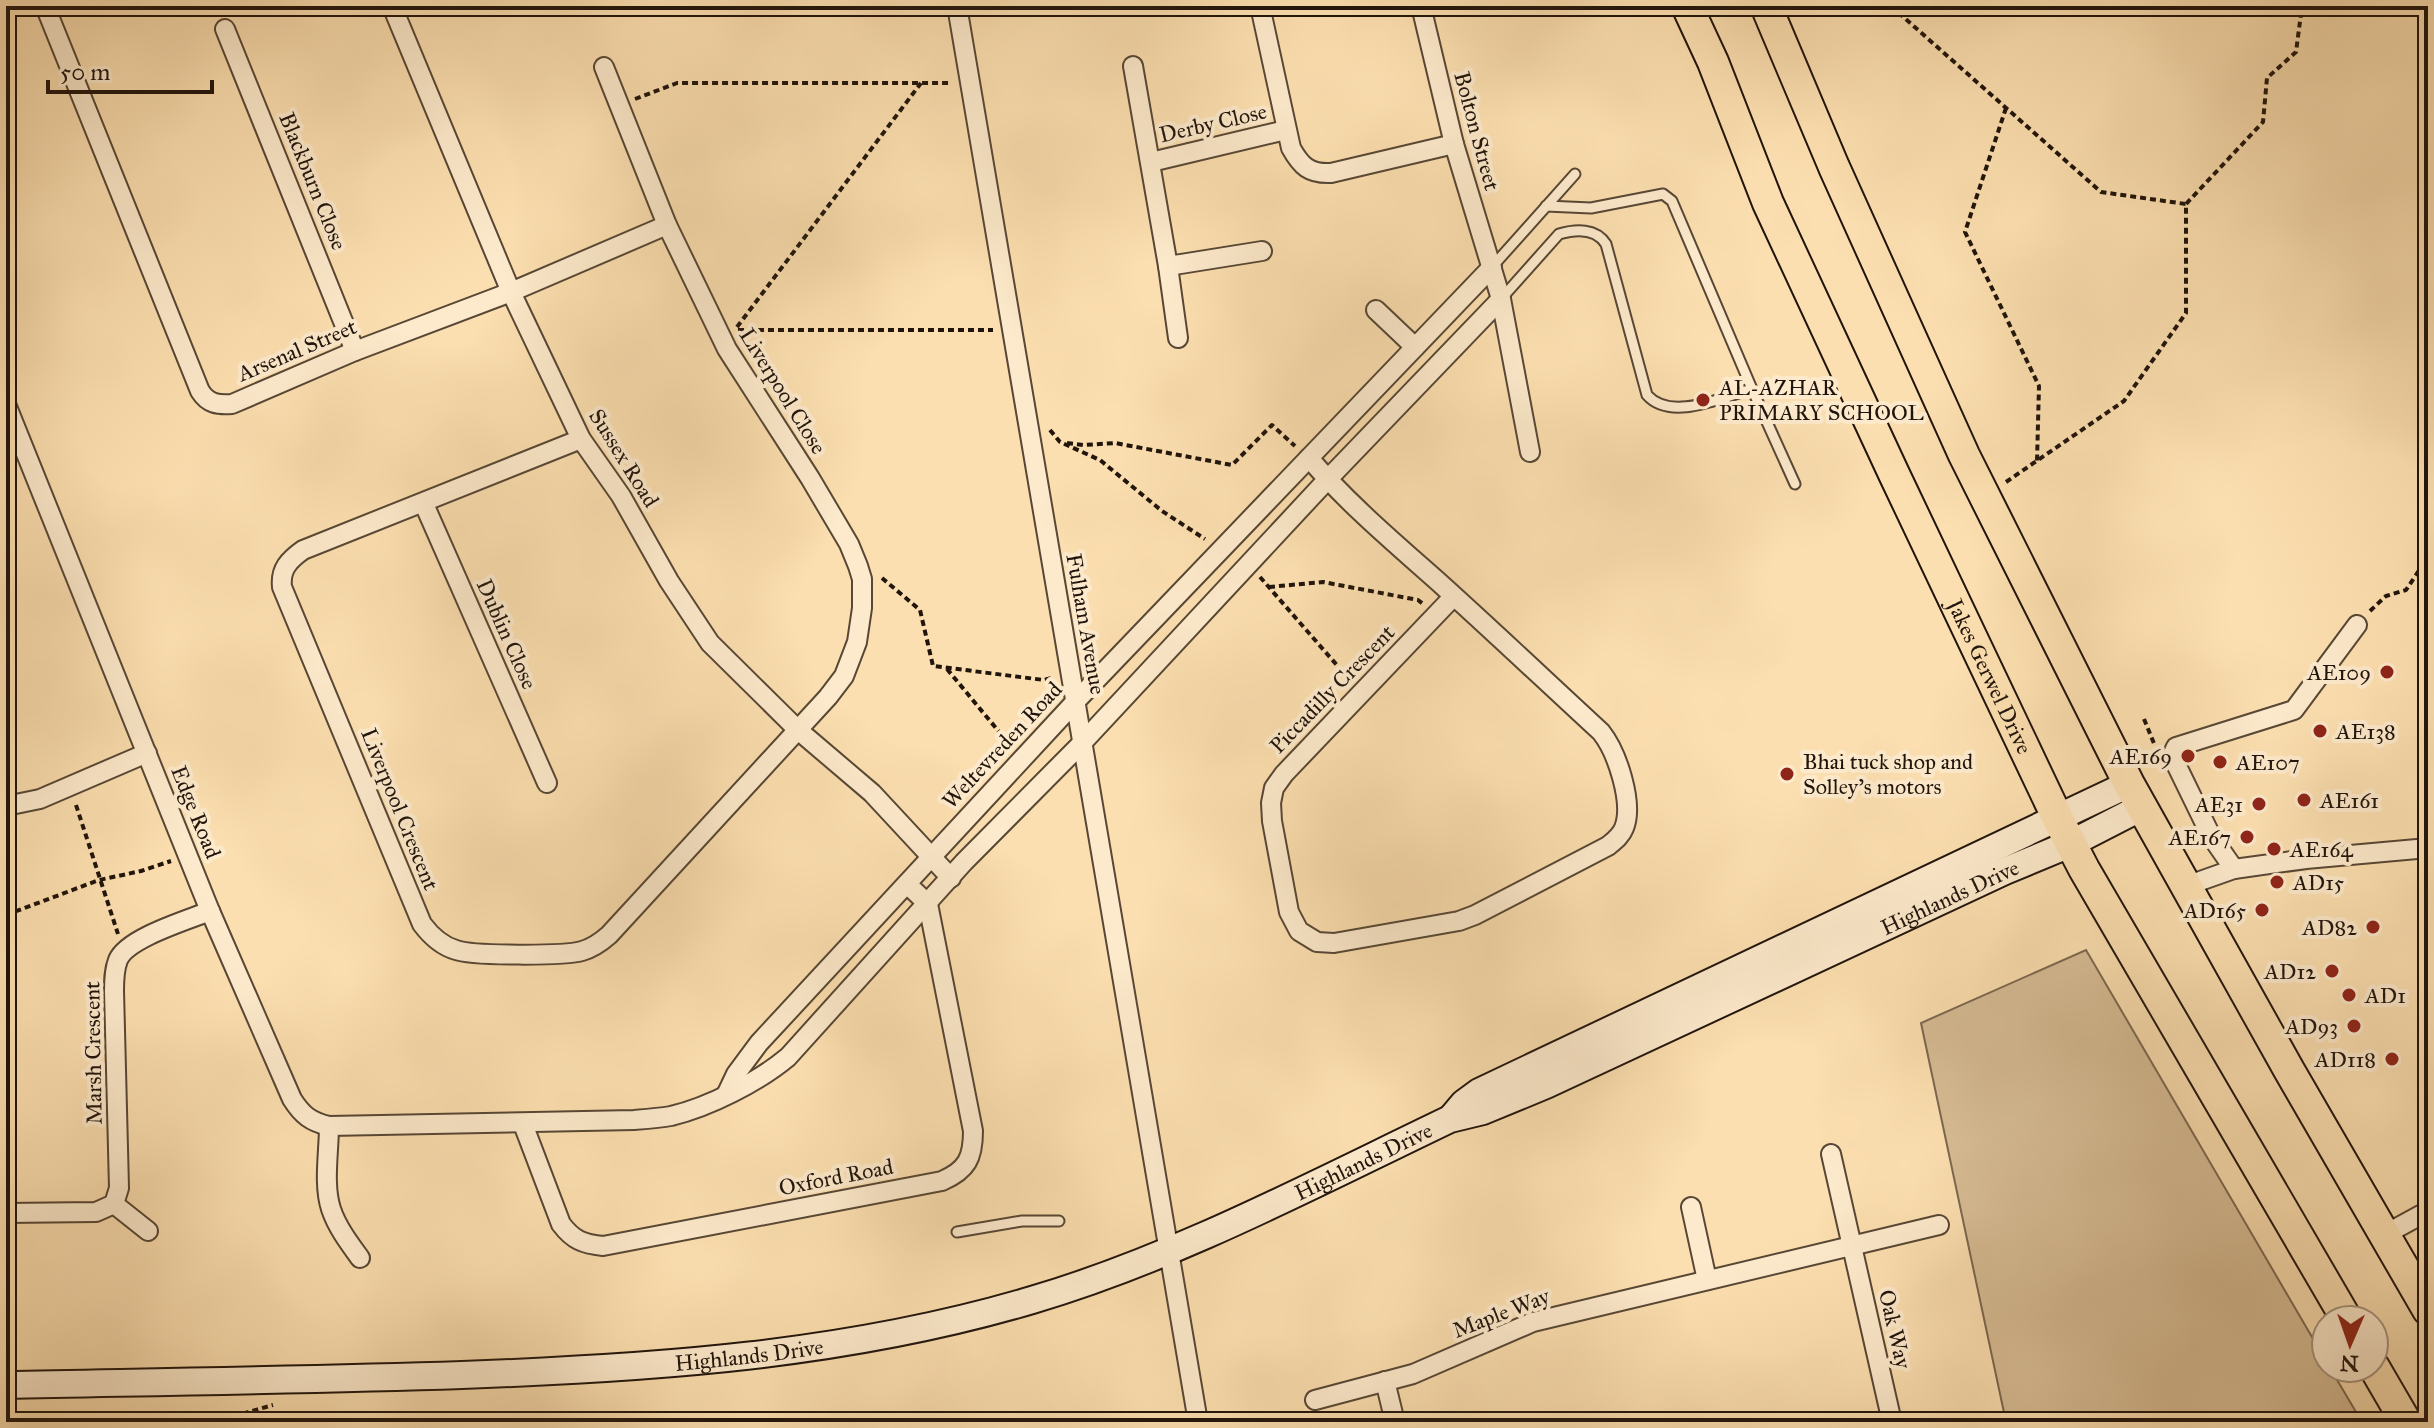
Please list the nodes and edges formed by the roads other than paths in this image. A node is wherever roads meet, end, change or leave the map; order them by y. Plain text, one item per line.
1 (45, 6) edge
2 (392, 6) edge
3 (957, 6) edge
4 (1260, 6) edge
5 (1421, 6) edge
6 (1687, 6) edge
7 (1766, 6) edge
8 (225, 29) dead end
9 (1133, 66) dead end
10 (604, 67) dead end
11 (1286, 130) junction
12 (1454, 144) junction
13 (1151, 162) junction
14 (1575, 174) dead end
15 (1546, 206) junction
16 (667, 225) junction
17 (1262, 251) dead end
18 (1168, 266) junction
19 (1492, 267) junction
20 (511, 292) junction
21 (1501, 299) junction
22 (1376, 310) dead end
23 (1178, 338) dead end
24 (1415, 347) junction
25 (355, 351) junction
26 (1752, 389) junction
27 (7, 410) edge
28 (581, 439) junction
29 (1530, 452) dead end
30 (1309, 458) junction
31 (1327, 480) junction
32 (1795, 484) dead end
33 (424, 504) junction
34 (1454, 596) junction
35 (2357, 625) road end
36 (1075, 702) junction
37 (798, 730) junction
38 (1082, 743) junction
39 (147, 753) junction
40 (547, 783) dead end
41 (2136, 795) junction
42 (6, 806) edge
43 (2064, 831) junction
44 (2428, 848) edge
45 (931, 858) junction
46 (2234, 869) junction
47 (951, 878) junction
48 (907, 884) junction
49 (2186, 886) junction
50 (928, 904) junction
51 (210, 911) junction
52 (727, 1093) junction
53 (523, 1124) junction
54 (329, 1126) junction
55 (1831, 1154) dead end
56 (114, 1204) junction
57 (1691, 1207) dead end
58 (2428, 1211) edge
59 (6, 1213) edge
60 (1059, 1221) dead end
61 (1939, 1225) dead end
62 (148, 1231) dead end
63 (957, 1232) dead end
64 (2384, 1235) junction
65 (1851, 1246) junction
66 (1169, 1250) junction
67 (360, 1258) dead end
68 (1707, 1280) junction
69 (2338, 1304) edge
70 (2428, 1310) edge
71 (1385, 1381) junction
72 (2384, 1384) edge
73 (6, 1385) edge
74 (1315, 1400) dead end
75 (1198, 1422) edge
76 (1395, 1422) edge
77 (1892, 1422) edge
78 (2406, 1422) edge

1 - 25 street, Arsenal Street
2 - 20 street, Sussex Road
3 - 36 street, Fulham Avenue
4 - 11 street
5 - 12 street, Bolton Street
6 - 43 main road, Jakes Gerwel Drive
7 - 41 main road
8 - 25 street, Blackburn Close
9 - 13 street, Derby Close
10 - 16 street, Liverpool Close
11 - 12 street
11 - 13 street, Derby Close
12 - 19 street, Bolton Street
13 - 18 street, Derby Close
14 - 15 lane
15 - 19 lane
15 - 26 lane
16 - 20 street, Arsenal Street
16 - 37 street, Liverpool Close
17 - 18 street
18 - 23 street, Derby Close
19 - 21 street, Bolton Street
19 - 24 street, Weltevreden Road
20 - 25 street, Arsenal Street
20 - 28 street, Sussex Road
21 - 26 lane
21 - 29 street, Bolton Street
21 - 31 street
22 - 24 street
24 - 30 street, Weltevreden Road
26 - 32 lane
27 - 39 street, Edge Road
28 - 33 street, Liverpool Crescent
28 - 37 street, Sussex Road
30 - 31 street, Piccadilly Crescent
30 - 36 street, Weltevreden Road
31 - 34 street, Piccadilly Crescent
31 - 38 street
33 - 37 street, Liverpool Crescent
33 - 40 street, Dublin Close
34 - 34 street, Piccadilly Crescent
35 - 46 street
36 - 38 street, Fulham Avenue
36 - 45 street, Weltevreden Road
37 - 45 street, Sussex Road
38 - 47 street
38 - 66 street, Fulham Avenue
39 - 42 street
39 - 51 street, Edge Road
41 - 43 main road, Highlands Drive
41 - 49 main road
43 - 66 main road, Highlands Drive
43 - 69 main road, Jakes Gerwel Drive
44 - 46 street
45 - 47 street, Sussex Road
45 - 48 street, Weltevreden Road
46 - 49 street
47 - 50 street
48 - 50 street
48 - 52 street, Weltevreden Road
49 - 64 main road
50 - 52 street
50 - 53 street, Oxford Road
51 - 54 street, Edge Road
51 - 56 street, Marsh Crescent
52 - 53 street
53 - 54 street
54 - 67 street
55 - 65 street, Oak Way
56 - 59 street
56 - 62 street
57 - 68 street
58 - 64 street
60 - 63 lane
61 - 65 street, Maple Way
64 - 70 main road
65 - 68 street, Maple Way
65 - 77 street, Oak Way
66 - 73 main road, Highlands Drive
66 - 75 street, Fulham Avenue
68 - 71 street, Maple Way
71 - 74 street, Maple Way
71 - 76 street
72 - 78 main road

